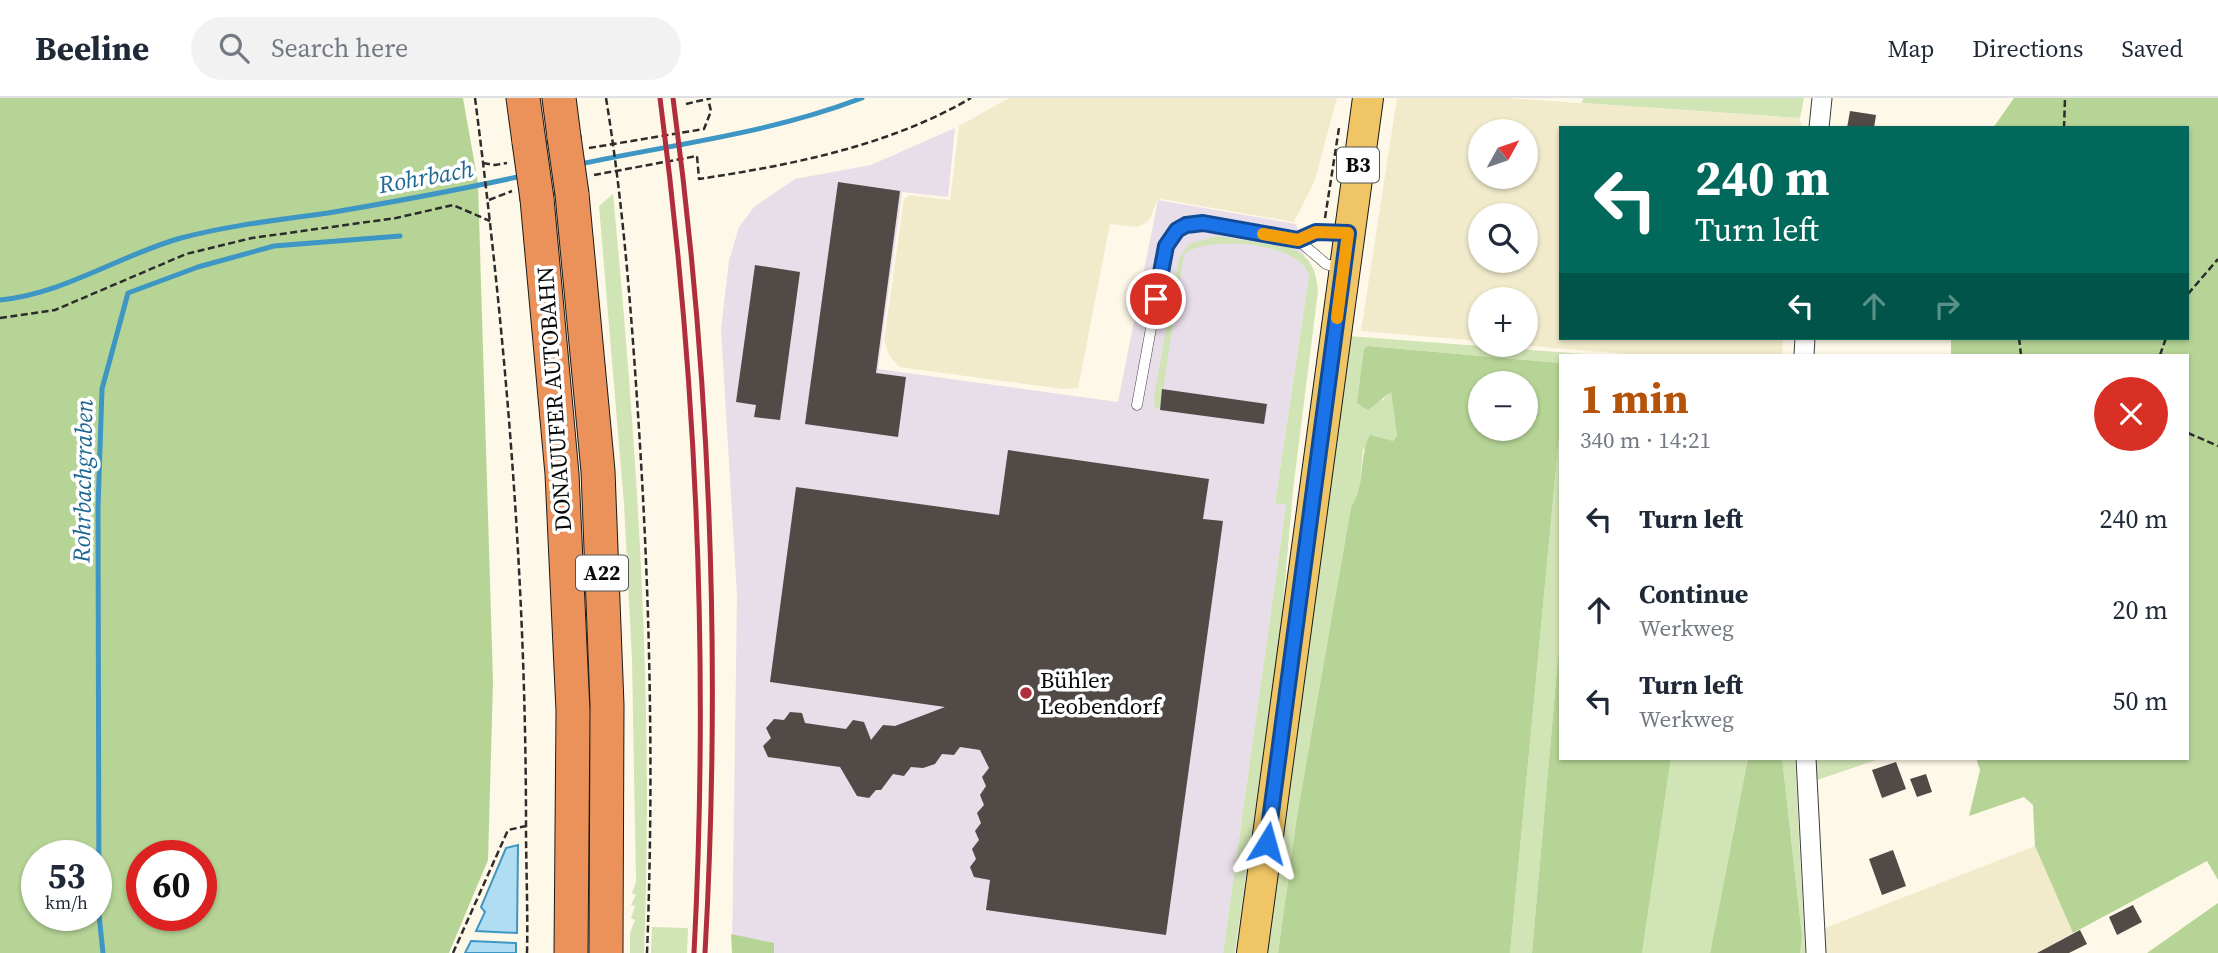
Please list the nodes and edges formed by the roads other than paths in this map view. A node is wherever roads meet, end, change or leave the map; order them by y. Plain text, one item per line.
1 (523, 98) edge
2 (559, 98) edge
3 (1368, 98) edge
4 (1822, 98) edge
5 (1819, 126) edge
6 (1348, 233) junction
7 (1298, 240) junction
8 (1343, 269) junction
9 (1137, 405) dead end
10 (1806, 760) edge
11 (570, 953) edge
12 (606, 953) edge
13 (1252, 953) edge
14 (1816, 953) edge

1 - 11 highway, DONAUUFER AUTOBAHN / A22, bridge
2 - 12 highway, DONAUUFER AUTOBAHN / A22, bridge
3 - 6 main road, B3
4 - 5 street
6 - 7 lane
6 - 8 main road, B3
7 - 8 lane
7 - 9 lane
8 - 13 main road, B3
10 - 14 street

